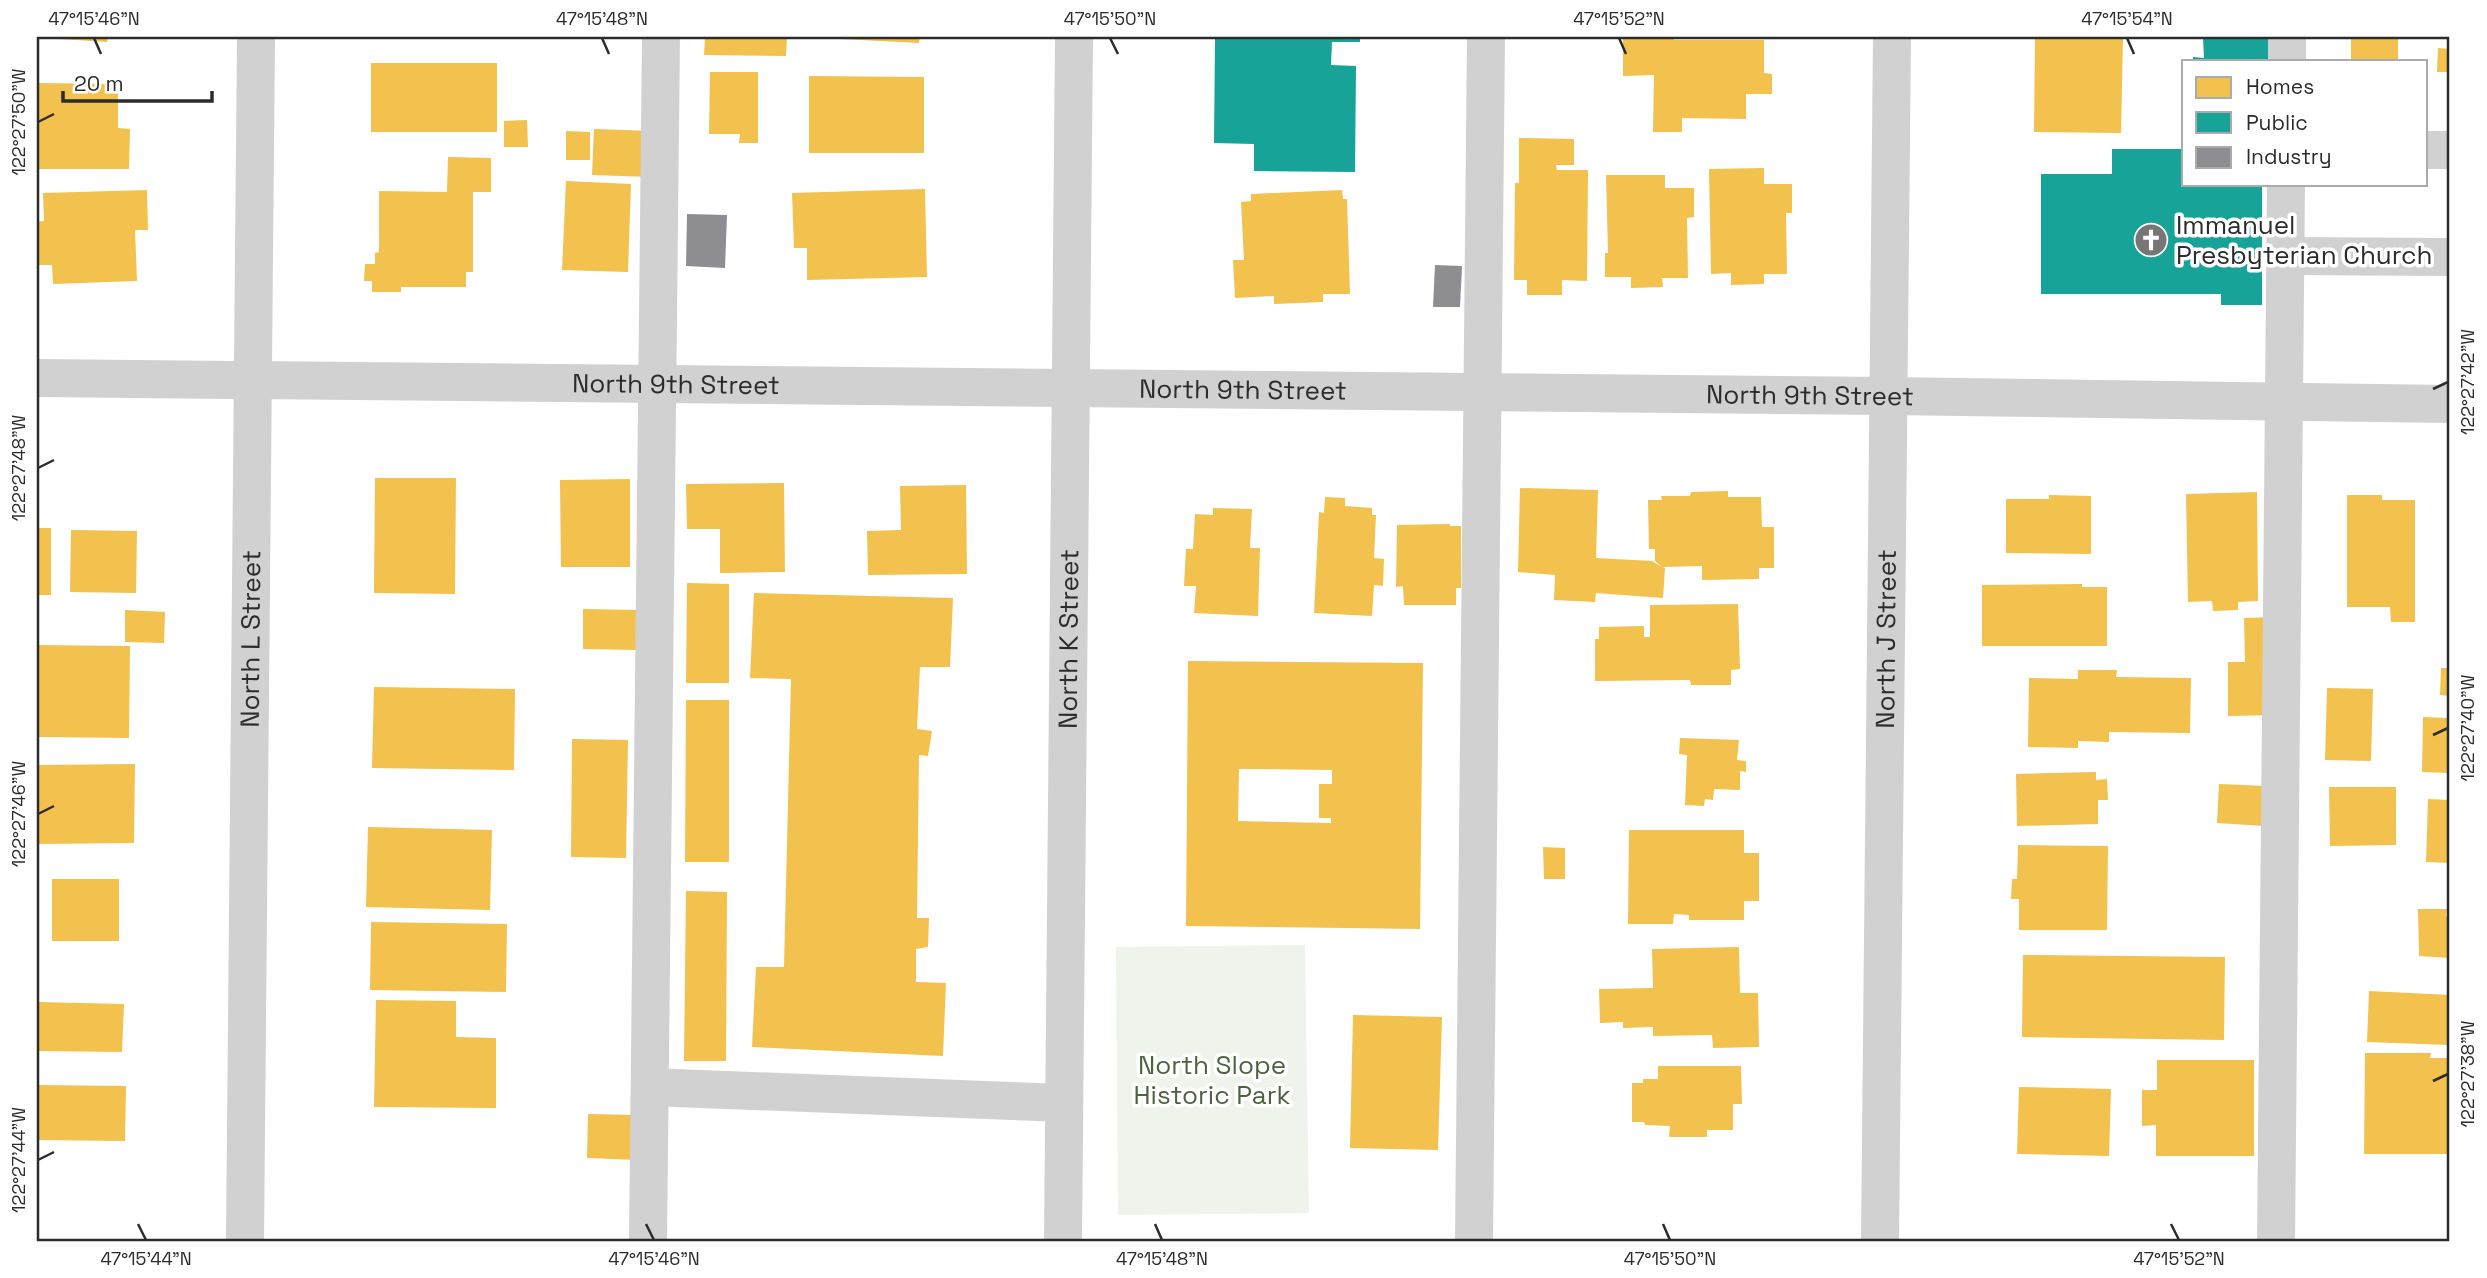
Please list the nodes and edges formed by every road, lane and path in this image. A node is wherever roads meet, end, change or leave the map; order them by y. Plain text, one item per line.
1 (256, 37) edge
2 (661, 37) edge
3 (1074, 37) edge
4 (1486, 37) edge
5 (1892, 37) edge
6 (2287, 37) edge
7 (2287, 60) edge
8 (2428, 149) edge
9 (2450, 150) edge
10 (2286, 186) edge
11 (2285, 256) junction
12 (2450, 257) edge
13 (37, 378) edge
14 (252, 380) junction
15 (657, 384) junction
16 (1070, 388) junction
17 (1482, 393) junction
18 (1888, 396) junction
19 (2284, 402) junction
20 (2450, 404) edge
21 (650, 1087) junction
22 (1064, 1103) junction
23 (245, 1241) edge
24 (648, 1241) edge
25 (1063, 1241) edge
26 (1474, 1241) edge
27 (1880, 1241) edge
28 (2276, 1241) edge

1 - 14 street, North L Street
2 - 15 street
3 - 16 street, North K Street
4 - 17 street
5 - 18 street, North J Street
6 - 7 street
8 - 9 street
10 - 11 street
11 - 12 street
11 - 19 street
13 - 14 street, North 9th Street
14 - 15 street, North 9th Street
14 - 23 street, North L Street
15 - 16 street, North 9th Street
15 - 21 street
16 - 17 street, North 9th Street
16 - 22 street, North K Street
17 - 18 street, North 9th Street
17 - 26 street
18 - 19 street, North 9th Street
18 - 27 street, North J Street
19 - 20 street, North 9th Street
19 - 28 street
21 - 22 street
21 - 24 street
22 - 25 street, North K Street

